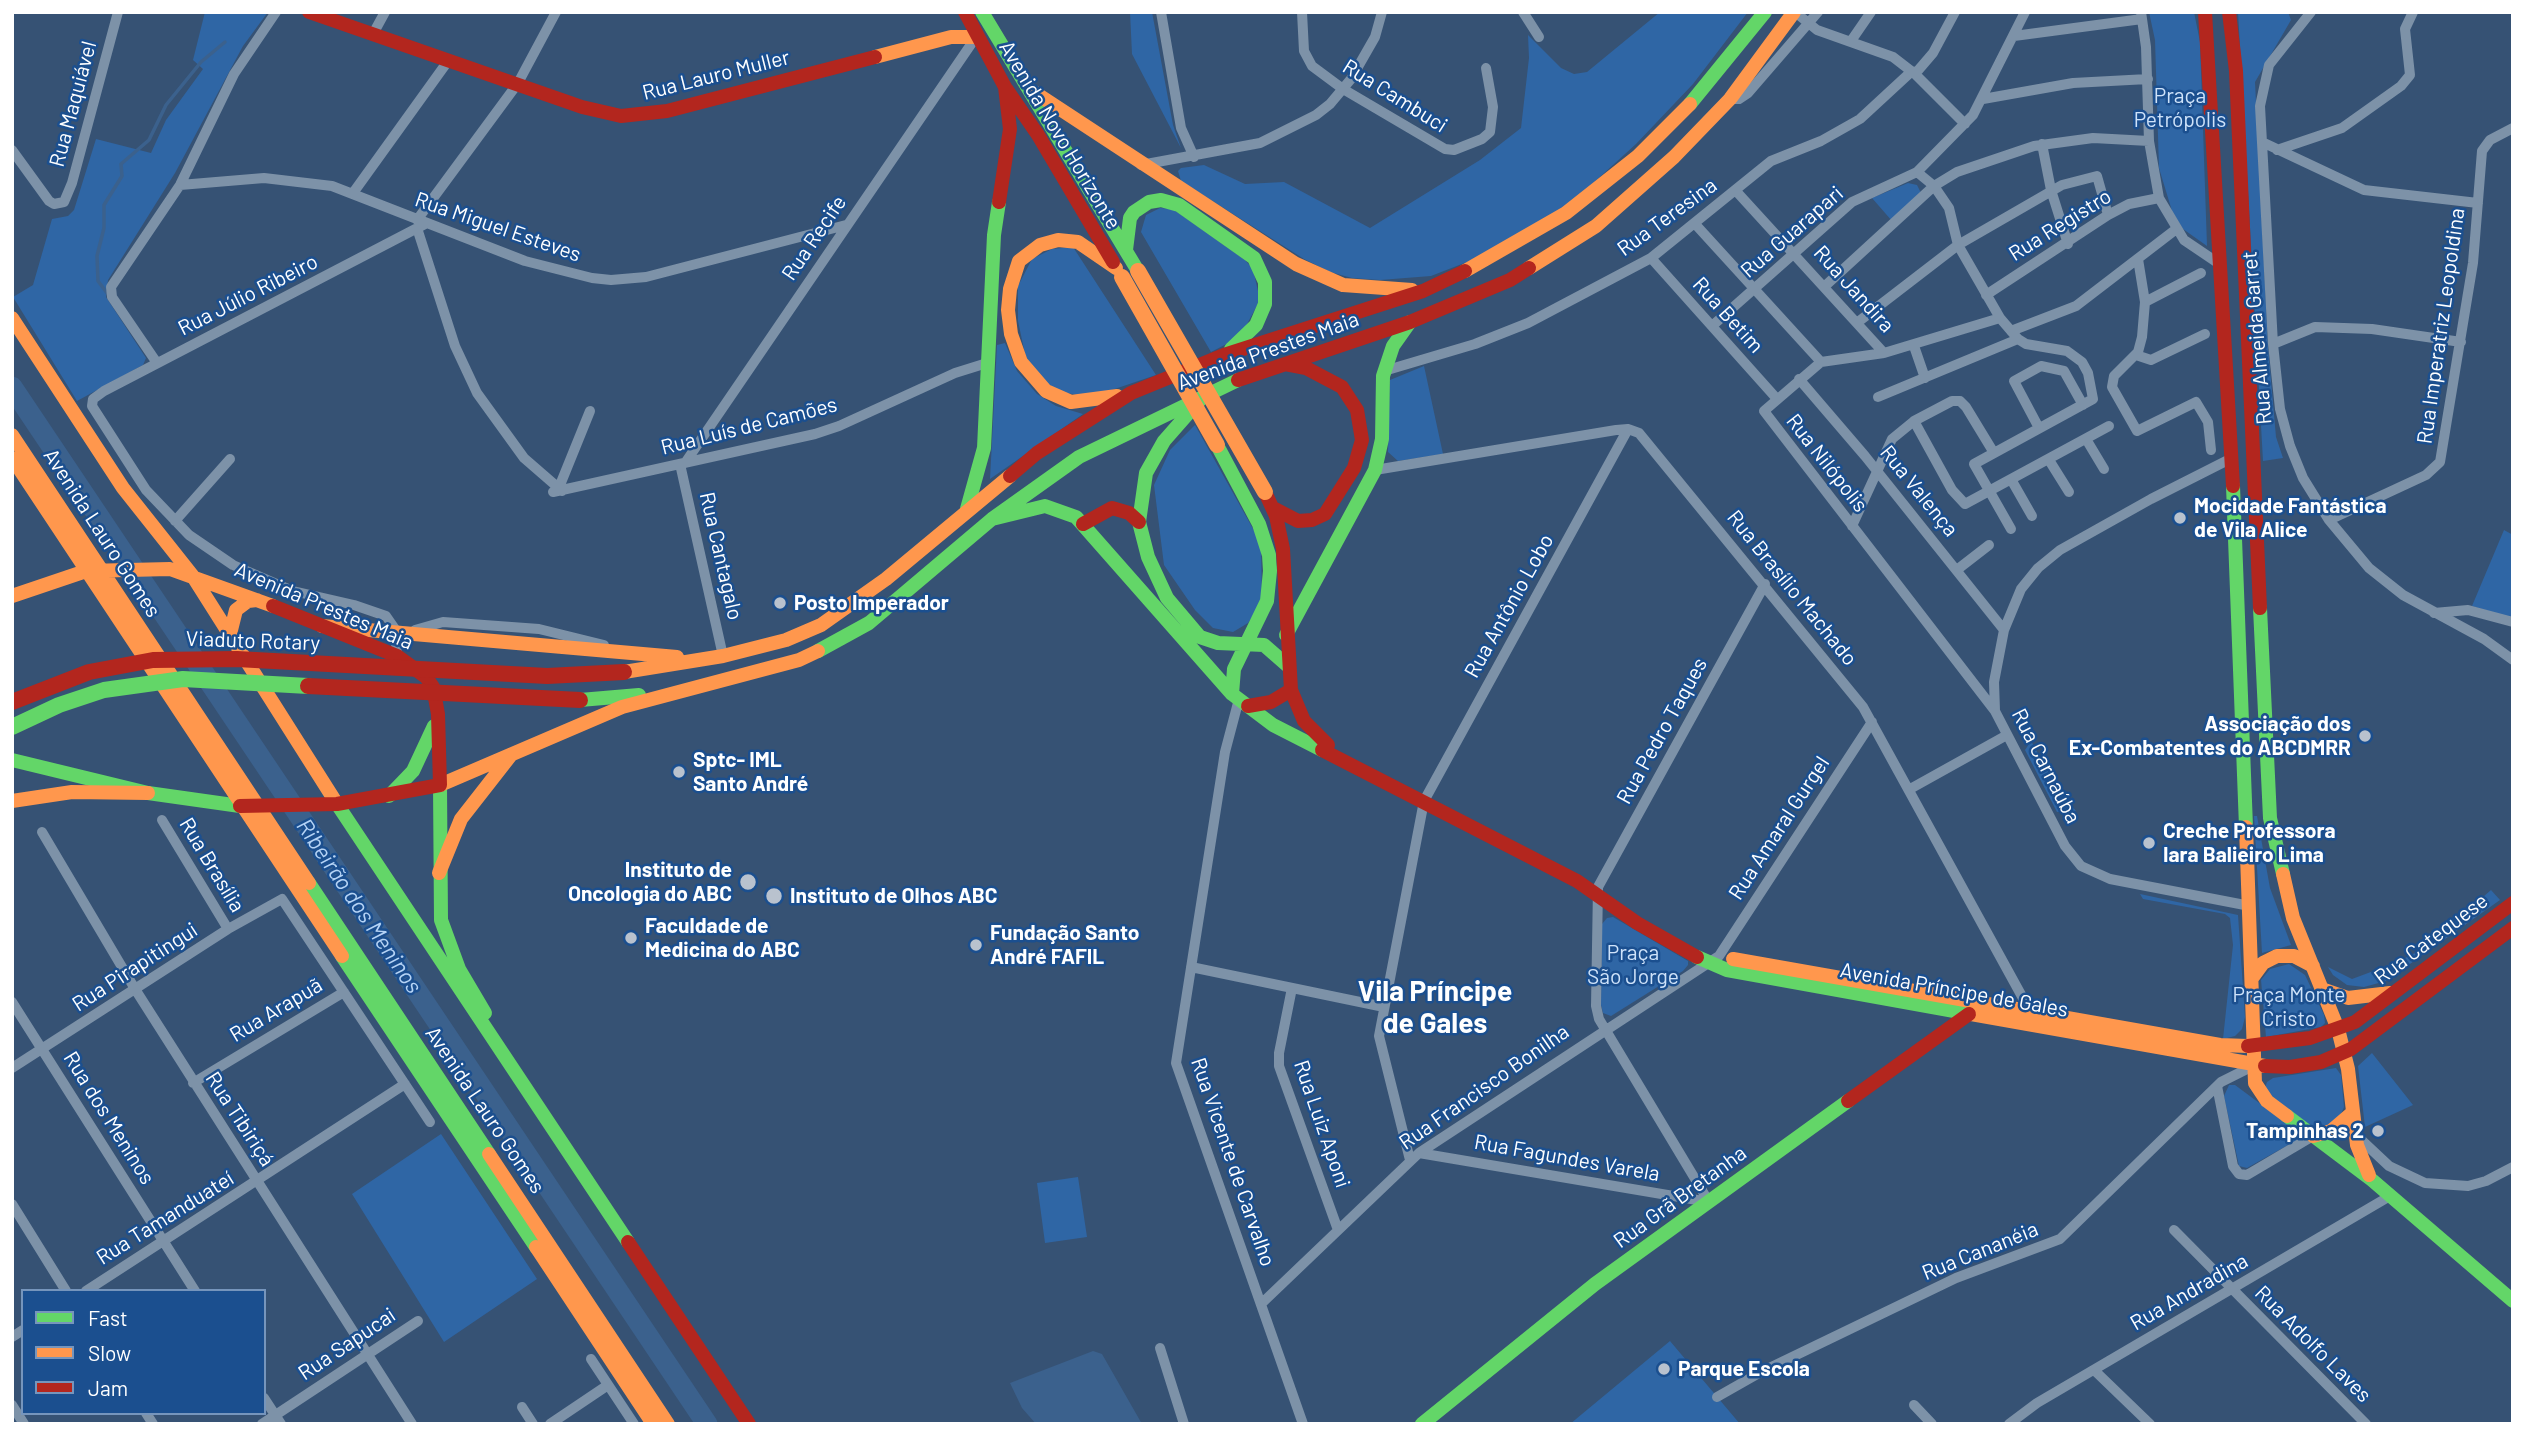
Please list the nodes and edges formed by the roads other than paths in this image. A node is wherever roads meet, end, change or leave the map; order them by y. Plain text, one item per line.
1 (118, 12) edge
2 (276, 12) edge
3 (309, 12) edge
4 (385, 12) edge
5 (556, 12) edge
6 (965, 12) edge
7 (1161, 12) edge
8 (1302, 12) edge
9 (1382, 12) edge
10 (1523, 12) edge
11 (1765, 12) edge
12 (1795, 12) edge
13 (1818, 12) edge
14 (1871, 12) edge
15 (1955, 12) edge
16 (2025, 12) edge
17 (2205, 12) edge
18 (2229, 12) edge
19 (2295, 12) edge
20 (2311, 12) edge
21 (2413, 12) edge
22 (983, 13) edge
23 (2141, 15) edge
24 (1808, 23) junction
25 (2301, 23) junction
26 (373, 34) junction
27 (2014, 36) junction
28 (976, 37) junction
29 (1539, 37) dead end
30 (1851, 41) junction
31 (448, 61) junction
32 (1486, 68) dead end
33 (1913, 73) junction
34 (2148, 79) junction
35 (518, 83) junction
36 (1005, 87) junction
37 (1343, 89) junction
38 (1031, 90) junction
39 (1730, 99) junction
40 (1983, 99) junction
41 (1965, 124) junction
42 (2513, 128) edge
43 (2149, 141) junction
44 (2262, 142) junction
45 (2042, 144) junction
46 (12, 150) edge
47 (2277, 150) junction
48 (1194, 157) junction
49 (1141, 165) junction
50 (1917, 173) junction
51 (180, 185) junction
52 (1934, 186) junction
53 (2051, 190) junction
54 (1736, 191) junction
55 (353, 194) junction
56 (2159, 198) junction
57 (2478, 203) junction
58 (2108, 215) junction
59 (420, 224) junction
60 (846, 225) junction
61 (1696, 225) junction
62 (2175, 230) junction
63 (2068, 244) junction
64 (1958, 245) junction
65 (1126, 250) junction
66 (1797, 254) junction
67 (1651, 258) junction
68 (2138, 259) junction
69 (2221, 265) junction
70 (1119, 273) junction
71 (2202, 273) dead end
72 (1825, 286) junction
73 (1755, 289) junction
74 (1423, 291) junction
75 (1986, 295) junction
76 (2145, 302) junction
77 (12, 318) edge
78 (2000, 318) junction
79 (1410, 322) junction
80 (1858, 322) junction
81 (1712, 326) junction
82 (2205, 334) dead end
83 (2014, 335) junction
84 (2461, 342) junction
85 (2273, 344) junction
86 (1914, 346) junction
87 (1884, 353) junction
88 (1224, 355) junction
89 (2136, 355) junction
90 (1821, 362) junction
91 (158, 363) junction
92 (987, 363) junction
93 (1281, 364) junction
94 (1384, 372) junction
95 (1925, 378) junction
96 (1799, 379) junction
97 (1131, 393) junction
98 (1204, 394) junction
99 (1878, 397) dead end
100 (1777, 399) junction
101 (2083, 405) junction
102 (590, 411) dead end
103 (1914, 421) junction
104 (2109, 426) dead end
105 (2039, 428) junction
106 (1628, 429) junction
107 (12, 435) edge
108 (2086, 439) junction
109 (2211, 450) dead end
110 (1994, 453) junction
111 (12, 458) edge
112 (2232, 458) junction
113 (230, 459) dead end
114 (2049, 460) junction
115 (683, 464) junction
116 (2104, 469) dead end
117 (1375, 470) junction
118 (1877, 470) junction
119 (2011, 481) junction
120 (558, 491) junction
121 (1990, 492) junction
122 (2068, 492) dead end
123 (1273, 508) junction
124 (967, 510) junction
125 (2032, 516) dead end
126 (992, 519) junction
127 (2329, 520) junction
128 (175, 521) junction
129 (1139, 522) junction
130 (1083, 524) junction
131 (1852, 526) junction
132 (158, 528) junction
133 (2011, 529) dead end
134 (1989, 545) dead end
135 (155, 568) junction
136 (1958, 569) junction
137 (93, 570) junction
138 (192, 575) junction
139 (1765, 584) junction
140 (12, 596) edge
141 (257, 600) junction
142 (2433, 612) junction
143 (2513, 622) edge
144 (322, 626) junction
145 (2004, 630) junction
146 (230, 634) junction
147 (396, 635) junction
148 (1286, 635) junction
149 (1246, 642) junction
150 (397, 656) junction
151 (723, 656) junction
152 (702, 660) junction
153 (2513, 660) edge
154 (1288, 666) junction
155 (1291, 690) junction
156 (677, 691) junction
157 (1240, 700) junction
158 (12, 702) edge
159 (1995, 711) junction
160 (438, 714) junction
161 (1872, 722) junction
162 (12, 727) edge
163 (2007, 735) junction
164 (515, 751) junction
165 (12, 760) edge
166 (1356, 765) junction
167 (440, 785) junction
168 (1910, 789) junction
169 (148, 793) junction
170 (389, 796) junction
171 (12, 801) edge
172 (1424, 801) junction
173 (337, 804) junction
174 (257, 806) junction
175 (162, 820) dead end
176 (43, 832) dead end
177 (439, 873) junction
178 (1597, 892) junction
179 (2513, 903) edge
180 (2250, 906) junction
181 (2513, 928) edge
182 (228, 929) junction
183 (437, 954) junction
184 (1713, 959) junction
185 (2313, 966) junction
186 (1191, 967) junction
187 (459, 970) junction
188 (2252, 978) junction
189 (1292, 988) junction
190 (135, 989) junction
191 (2322, 989) junction
192 (344, 992) junction
193 (2397, 992) junction
194 (12, 1002) edge
195 (1990, 1005) junction
196 (1384, 1007) junction
197 (2031, 1012) junction
198 (1969, 1014) junction
199 (1605, 1028) junction
200 (2338, 1029) junction
201 (2254, 1046) junction
202 (42, 1049) junction
203 (2345, 1053) junction
204 (505, 1055) junction
205 (2255, 1066) junction
206 (12, 1068) edge
207 (193, 1083) junction
208 (405, 1084) junction
209 (2217, 1086) junction
210 (2353, 1113) junction
211 (430, 1122) dead end
212 (2355, 1133) junction
213 (2313, 1136) junction
214 (1415, 1156) junction
215 (2341, 1157) junction
216 (2363, 1163) junction
217 (2389, 1166) junction
218 (2513, 1167) edge
219 (2372, 1180) junction
220 (258, 1181) junction
221 (2390, 1196) junction
222 (1709, 1202) junction
223 (12, 1204) edge
224 (1338, 1230) junction
225 (2174, 1230) dead end
226 (164, 1242) junction
227 (65, 1289) edge
228 (89, 1289) edge
229 (194, 1289) edge
230 (2232, 1290) junction
231 (2513, 1301) edge
232 (1261, 1304) junction
233 (418, 1321) dead end
234 (1160, 1348) dead end
235 (366, 1354) junction
236 (591, 1359) dead end
237 (2094, 1370) junction
238 (608, 1385) junction
239 (1717, 1397) dead end
240 (266, 1401) edge
241 (12, 1405) edge
242 (1914, 1405) dead end
243 (522, 1407) dead end
244 (278, 1420) edge
245 (24, 1424) edge
246 (262, 1424) edge
247 (412, 1424) edge
248 (533, 1424) edge
249 (550, 1424) edge
250 (634, 1424) edge
251 (653, 1424) edge
252 (668, 1424) edge
253 (749, 1424) edge
254 (1184, 1424) edge
255 (1303, 1424) edge
256 (1422, 1424) edge
257 (1932, 1424) edge
258 (2009, 1424) edge
259 (2150, 1424) edge
260 (2366, 1424) edge

1 - 46 street, Rua Maquiável
2 - 51 street
3 - 26 main road, Rua Lauro Muller
4 - 26 street
5 - 35 street
6 - 28 main road, Avenida Novo Horizonte
7 - 48 street
8 - 37 street, Rua Cambuci
9 - 37 street
10 - 29 street
11 - 74 main road, Avenida Prestes Maia
12 - 24 street
12 - 39 main road, Avenida Prestes Maia
13 - 24 street
14 - 30 street
15 - 33 street, Rua Teresina
16 - 27 street, Rua Guarapari
17 - 69 main road
18 - 185 main road
19 - 25 street
20 - 25 street
21 - 47 street
22 - 28 main road
22 - 38 main road, Avenida Novo Horizonte
23 - 27 street
23 - 34 street
24 - 30 street
24 - 39 street
25 - 44 street, Rua Almeida Garret
26 - 31 main road, Rua Lauro Muller
27 - 40 street, Rua Guarapari
28 - 35 main road, Rua Lauro Muller
28 - 36 main road, Avenida Novo Horizonte
28 - 60 street, Rua Recife
30 - 33 street
31 - 35 main road, Rua Lauro Muller
31 - 55 street
32 - 37 street, Rua Cambuci
33 - 41 street
33 - 54 street, Rua Teresina
34 - 40 street
34 - 43 street
35 - 59 street
36 - 70 main road, Avenida Novo Horizonte
36 - 92 main road
37 - 48 street
38 - 49 main road
38 - 65 main road, Avenida Novo Horizonte
39 - 79 main road, Avenida Prestes Maia
40 - 41 street, Rua Guarapari
41 - 50 street, Rua Guarapari
42 - 57 street, Rua Imperatriz Leopoldina
43 - 45 street
43 - 56 street
44 - 47 street
44 - 85 street, Rua Almeida Garret
45 - 52 street
45 - 53 street
47 - 57 street
48 - 49 street
49 - 74 main road
50 - 52 street
50 - 66 street, Rua Guarapari
51 - 55 street, Rua Miguel Esteves
51 - 91 street
52 - 64 street
52 - 72 street
53 - 58 street
53 - 63 street
53 - 64 street
54 - 61 street, Rua Teresina
54 - 66 street, Rua Jandira
55 - 59 street, Rua Miguel Esteves
56 - 58 street, Rua Registro
56 - 62 street
57 - 84 street, Rua Imperatriz Leopoldina
58 - 63 street, Rua Registro
59 - 60 street, Rua Miguel Esteves
59 - 91 street, Rua Júlio Ribeiro
59 - 120 street
60 - 115 street, Rua Recife
61 - 67 street, Rua Teresina
61 - 73 street
62 - 68 street
62 - 69 street
63 - 75 street, Rua Registro
64 - 75 street
64 - 80 street
65 - 88 main road
65 - 123 main road, Avenida Novo Horizonte, bridge
66 - 72 street, Rua Jandira
66 - 73 street, Rua Guarapari
67 - 81 street, Rua Betim
67 - 94 street, Rua Teresina
68 - 76 street
68 - 83 street
69 - 112 main road
70 - 97 main road
70 - 149 main road, Avenida Novo Horizonte, bridge
71 - 76 street
72 - 80 street, Rua Jandira
73 - 81 street, Rua Guarapari
73 - 90 street
74 - 88 main road, Avenida Prestes Maia
75 - 78 street
76 - 89 street
77 - 132 main road, Avenida Lauro Gomes
78 - 83 street
78 - 86 street, Rua Nilópolis
79 - 93 main road, Avenida Prestes Maia
79 - 94 main road
80 - 87 street, Rua Jandira
81 - 100 street, Rua Betim
82 - 89 street
83 - 95 street
83 - 101 street
84 - 85 street
84 - 127 street, Rua Imperatriz Leopoldina
85 - 127 street, Rua Almeida Garret
86 - 87 street, Rua Nilópolis
86 - 95 street
87 - 90 street, Rua Nilópolis
88 - 97 main road, Avenida Prestes Maia
89 - 109 street
90 - 96 street, Rua Nilópolis
91 - 128 street, Rua Júlio Ribeiro
92 - 115 street, Rua Luís de Camões
92 - 124 main road
93 - 98 main road, Avenida Prestes Maia
93 - 123 main road
94 - 117 main road
95 - 99 street
96 - 100 street, Rua Nilópolis
96 - 118 street, Rua Valença
97 - 124 main road, Avenida Prestes Maia
98 - 126 main road, Avenida Prestes Maia
98 - 129 main road
100 - 131 street, Rua Nilópolis
101 - 105 street
101 - 105 street
102 - 120 street
103 - 110 street
103 - 118 street
103 - 121 street
104 - 108 street
105 - 110 street
106 - 117 street
106 - 139 street, Rua Brasílio Machado
106 - 172 street, Rua Antônio Lobo
107 - 137 main road, Avenida Lauro Gomes
108 - 114 street
108 - 116 street
110 - 121 street
111 - 137 main road, Avenida Lauro Gomes
112 - 145 street, Rua Carnaúba
112 - 180 main road
113 - 128 street
114 - 119 street
114 - 122 street
115 - 120 street, Rua Luís de Camões
115 - 151 street, Rua Cantagalo
117 - 148 main road
118 - 131 street
118 - 136 street, Rua Valença
119 - 121 street
119 - 125 street
121 - 133 street
123 - 148 main road, Avenida Novo Horizonte
124 - 151 main road, Avenida Prestes Maia
126 - 130 main road
126 - 156 main road, Avenida Prestes Maia
127 - 142 street, Rua Almeida Garret
128 - 147 street
129 - 130 main road
129 - 149 main road
130 - 157 main road, Avenida Príncipe de Gales
131 - 159 street, Rua Nilópolis
132 - 135 main road
132 - 138 main road, Avenida Lauro Gomes
134 - 136 street
135 - 137 main road, Avenida Prestes Maia
135 - 138 main road, Avenida Prestes Maia
136 - 145 street, Rua Valença
137 - 140 main road, Avenida Prestes Maia
137 - 174 main road, Avenida Lauro Gomes
138 - 141 main road, Avenida Prestes Maia
138 - 146 main road, Avenida Lauro Gomes
139 - 161 street, Rua Brasílio Machado
139 - 178 street, Rua Pedro Taques
141 - 144 main road, Avenida Prestes Maia
141 - 146 main road
142 - 143 street
142 - 153 street, Rua Almeida Garret
144 - 147 main road
144 - 150 main road, Avenida Prestes Maia
145 - 159 street, Rua Carnaúba
146 - 173 main road, Avenida Lauro Gomes
147 - 150 street
147 - 152 main road
148 - 154 main road, Avenida Novo Horizonte
149 - 154 main road
149 - 157 main road
150 - 160 main road, Avenida Prestes Maia
151 - 152 main road, Avenida Prestes Maia
152 - 158 main road, Viaduto Rotary, bridge
154 - 155 main road
155 - 157 main road
155 - 166 main road, Avenida Príncipe de Gales
156 - 162 main road, Viaduto Rotary, bridge
156 - 164 main road
157 - 166 main road, Avenida Príncipe de Gales
157 - 186 street, Rua Vicente de Carvalho
159 - 163 street, Rua Carnaúba
160 - 167 main road, Avenida Prestes Maia
160 - 170 main road
161 - 168 street, Rua Brasílio Machado
161 - 184 street, Rua Amaral Gurgel
163 - 168 street
163 - 180 street, Rua Carnaúba
164 - 167 main road
164 - 177 main road
165 - 169 main road
166 - 172 main road, Avenida Príncipe de Gales
167 - 170 main road
167 - 177 main road, Avenida Lauro Gomes
168 - 197 street, Rua Brasílio Machado
169 - 171 main road
169 - 174 main road
170 - 173 main road
172 - 178 main road, Avenida Príncipe de Gales
172 - 196 street, Rua Antônio Lobo
173 - 174 main road
173 - 183 main road, Avenida Lauro Gomes
174 - 251 main road, Avenida Lauro Gomes
174 - 252 main road, Avenida Lauro Gomes
175 - 182 street, Rua Brasília
176 - 190 street, Rua Tibiriçá
177 - 187 main road, Avenida Lauro Gomes
178 - 184 main road, Avenida Príncipe de Gales
178 - 199 street
179 - 193 main road, Rua Catequese
180 - 188 main road
181 - 203 main road, Rua Catequese
182 - 190 street, Rua Pirapitingui
182 - 192 street, Rua Pirapitingui
183 - 187 main road
183 - 204 main road, Avenida Lauro Gomes
184 - 195 main road, Avenida Príncipe de Gales
184 - 198 main road, Avenida Príncipe de Gales
184 - 199 street, Rua Francisco Bonilha
185 - 188 main road
185 - 191 main road
186 - 189 street
186 - 232 street, Rua Vicente de Carvalho
187 - 204 main road, Avenida Lauro Gomes
188 - 201 main road
189 - 196 street
189 - 224 street, Rua Luiz Aponi
190 - 202 street, Rua Pirapitingui
190 - 207 street, Rua Tibiriçá
191 - 193 main road
191 - 200 main road
192 - 207 street, Rua Arapuã
192 - 208 street
193 - 200 main road, Rua Catequese
194 - 202 street, Rua dos Meninos
195 - 197 main road, Avenida Príncipe de Gales
195 - 198 main road, Rua Grã Bretanha
196 - 214 street, Rua Antônio Lobo
197 - 201 main road, Avenida Príncipe de Gales
198 - 205 main road, Avenida Príncipe de Gales
198 - 222 main road, Rua Grã Bretanha
199 - 214 street, Rua Francisco Bonilha
199 - 222 street
200 - 201 main road, Avenida Príncipe de Gales
200 - 203 main road
201 - 205 main road
202 - 206 street, Rua Pirapitingui
202 - 226 street, Rua dos Meninos
203 - 205 main road, Avenida Príncipe de Gales
203 - 210 main road
204 - 253 main road, Avenida Lauro Gomes
205 - 209 street, Rua Cananéia
205 - 213 main road
207 - 220 street, Rua Tibiriçá
208 - 211 street
208 - 220 street, Rua Tamanduateí
209 - 213 street
209 - 239 street, Rua Cananéia
210 - 212 main road
210 - 213 main road
212 - 216 main road
212 - 217 street
213 - 215 main road
214 - 222 street, Rua Fagundes Varela
214 - 224 street, Rua Francisco Bonilha
215 - 216 main road
215 - 219 main road
216 - 217 street
216 - 219 main road
217 - 218 street
219 - 221 main road
220 - 226 street, Rua Tamanduateí
220 - 235 street, Rua Tibiriçá
221 - 230 street, Rua Andradina
221 - 231 main road
222 - 256 main road, Rua Grã Bretanha
223 - 227 street
224 - 232 street, Rua Francisco Bonilha
225 - 230 street, Rua Adolfo Laves
226 - 228 street, Rua Tamanduateí
226 - 229 street, Rua dos Meninos
230 - 237 street, Rua Andradina
230 - 260 street, Rua Adolfo Laves
232 - 255 street, Rua Vicente de Carvalho
233 - 235 street, Rua Sapucai
234 - 254 street
235 - 244 street, Rua Sapucai
235 - 247 street, Rua Tibiriçá
236 - 238 street
237 - 258 street, Rua Andradina
237 - 259 street
238 - 249 street
238 - 250 street
240 - 244 street
241 - 245 street
242 - 257 street
243 - 248 street
244 - 246 street, Rua Sapucai

